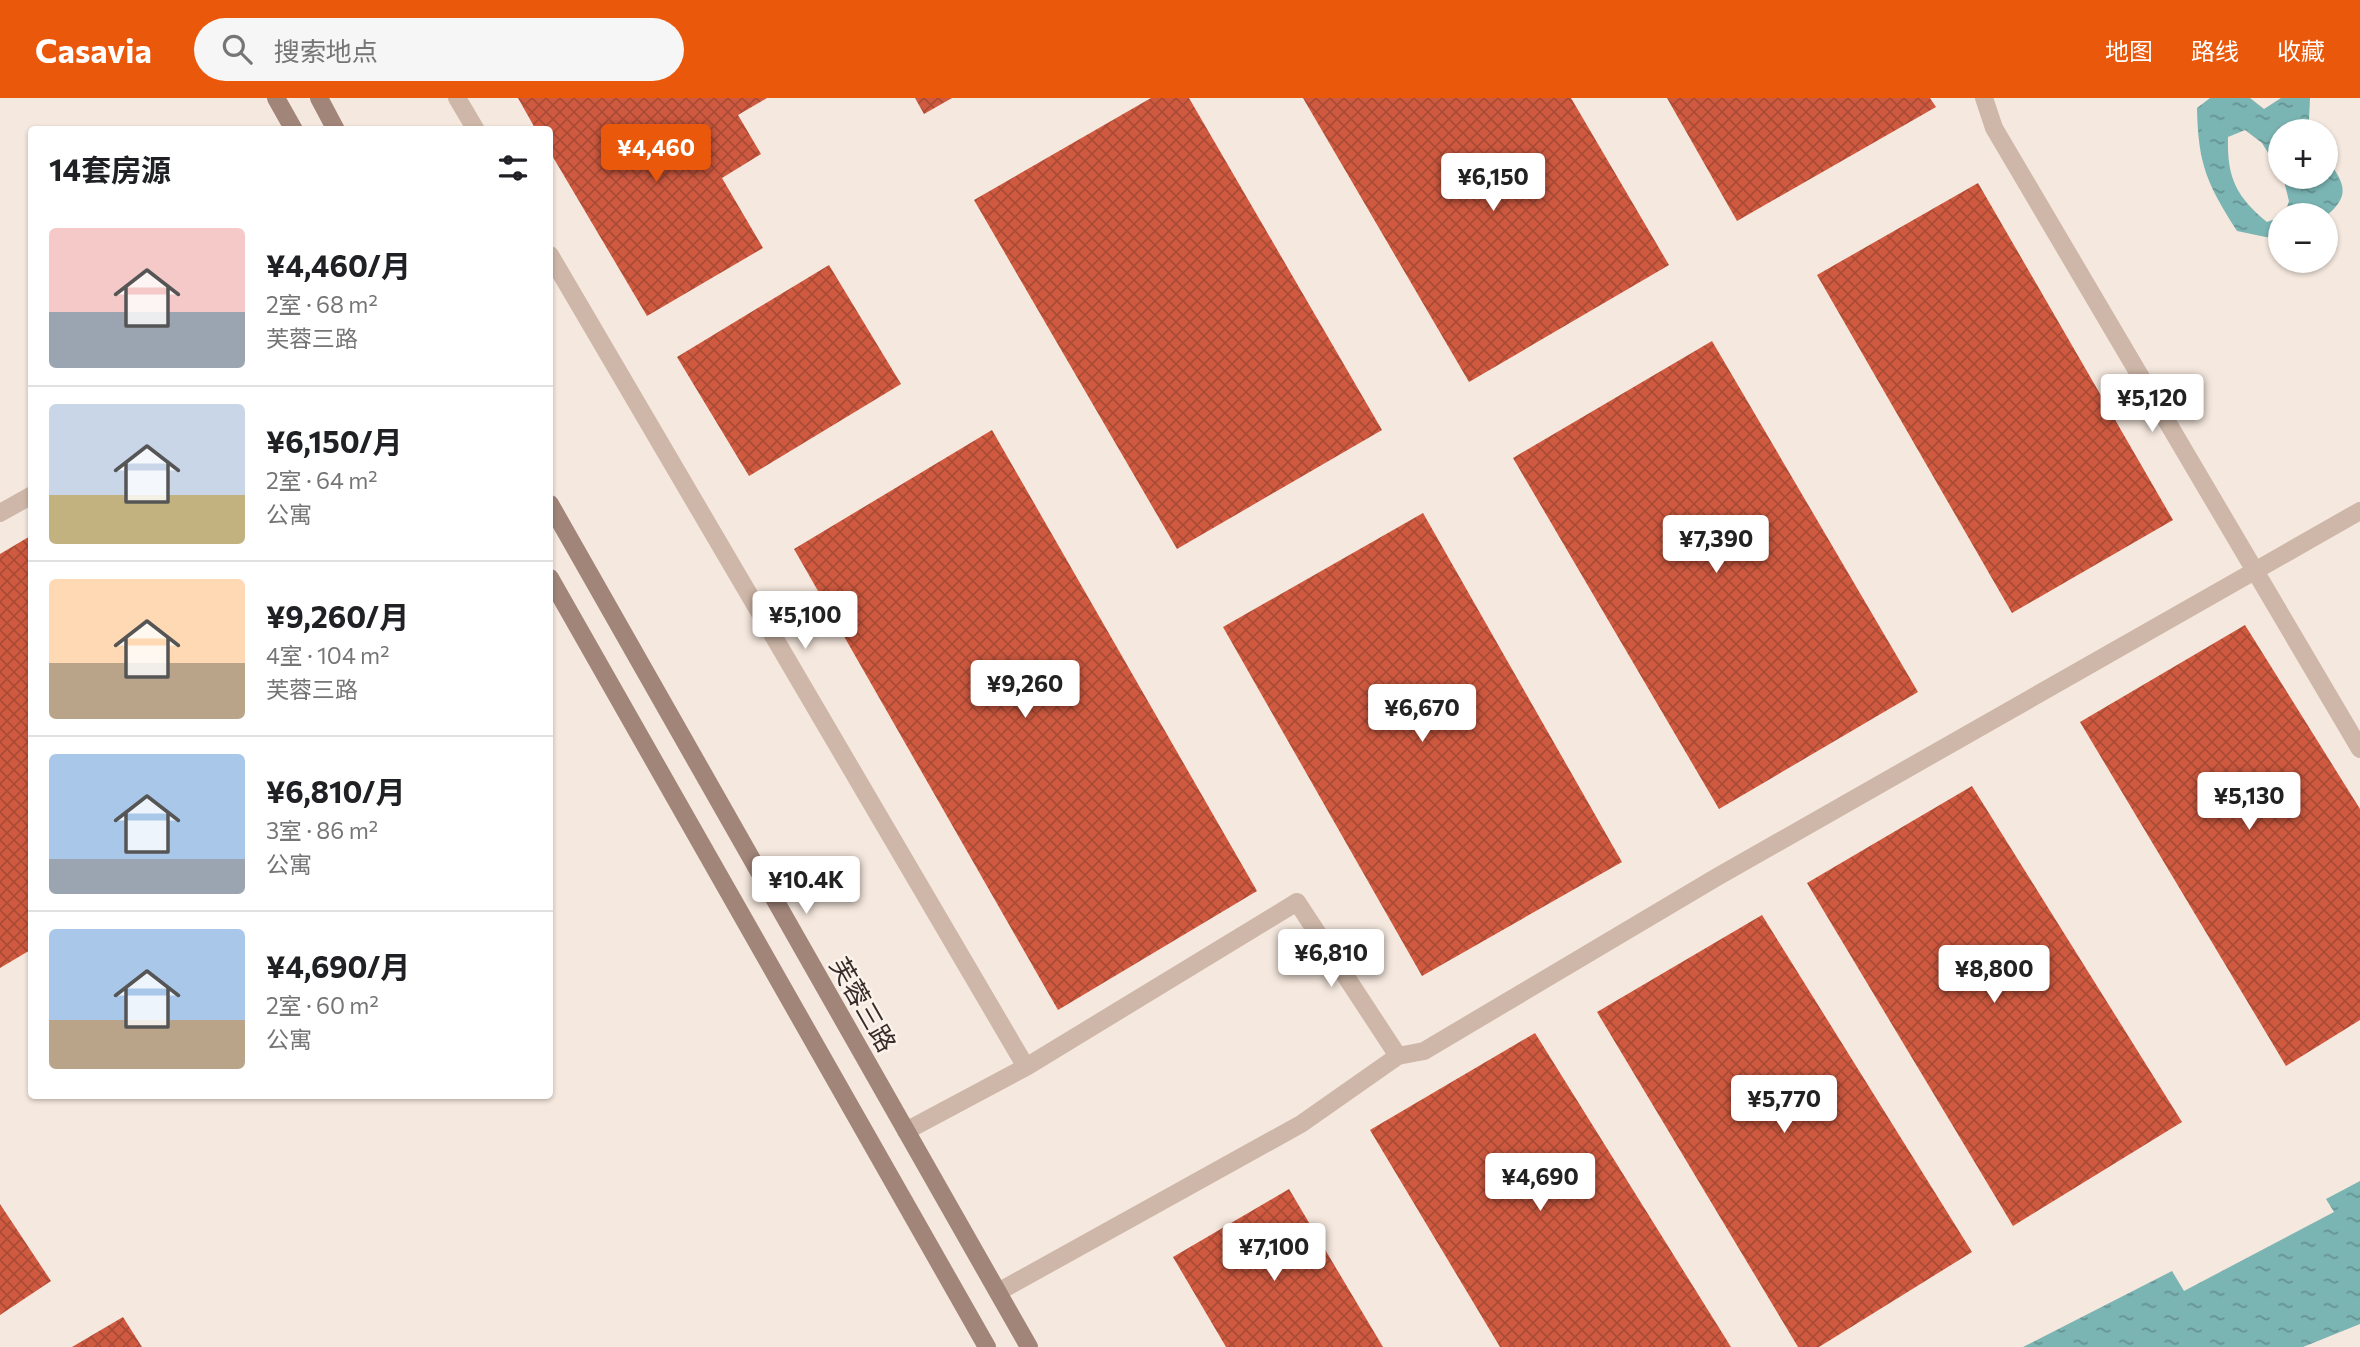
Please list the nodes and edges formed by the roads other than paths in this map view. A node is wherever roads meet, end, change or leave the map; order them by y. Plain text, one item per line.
1 (276, 98) edge
2 (318, 98) edge
3 (457, 98) edge
4 (1984, 98) edge
5 (292, 126) edge
6 (335, 126) edge
7 (474, 126) edge
8 (553, 260) edge
9 (28, 497) edge
10 (553, 509) edge
11 (2360, 511) edge
12 (0, 513) edge
13 (2255, 570) junction
14 (553, 583) edge
15 (2360, 749) edge
16 (1398, 1056) junction
17 (1026, 1067) junction
18 (906, 1131) junction
19 (998, 1292) junction
20 (987, 1347) edge
21 (1029, 1347) edge

1 - 5 main road
2 - 6 main road
3 - 7 street
4 - 13 street
8 - 17 street
9 - 12 street
10 - 18 main road, 芙蓉三路
11 - 13 street
13 - 15 street
13 - 16 street
14 - 20 main road
16 - 17 street
16 - 19 street
17 - 18 street
18 - 19 main road, 芙蓉三路
19 - 21 main road, 芙蓉三路

